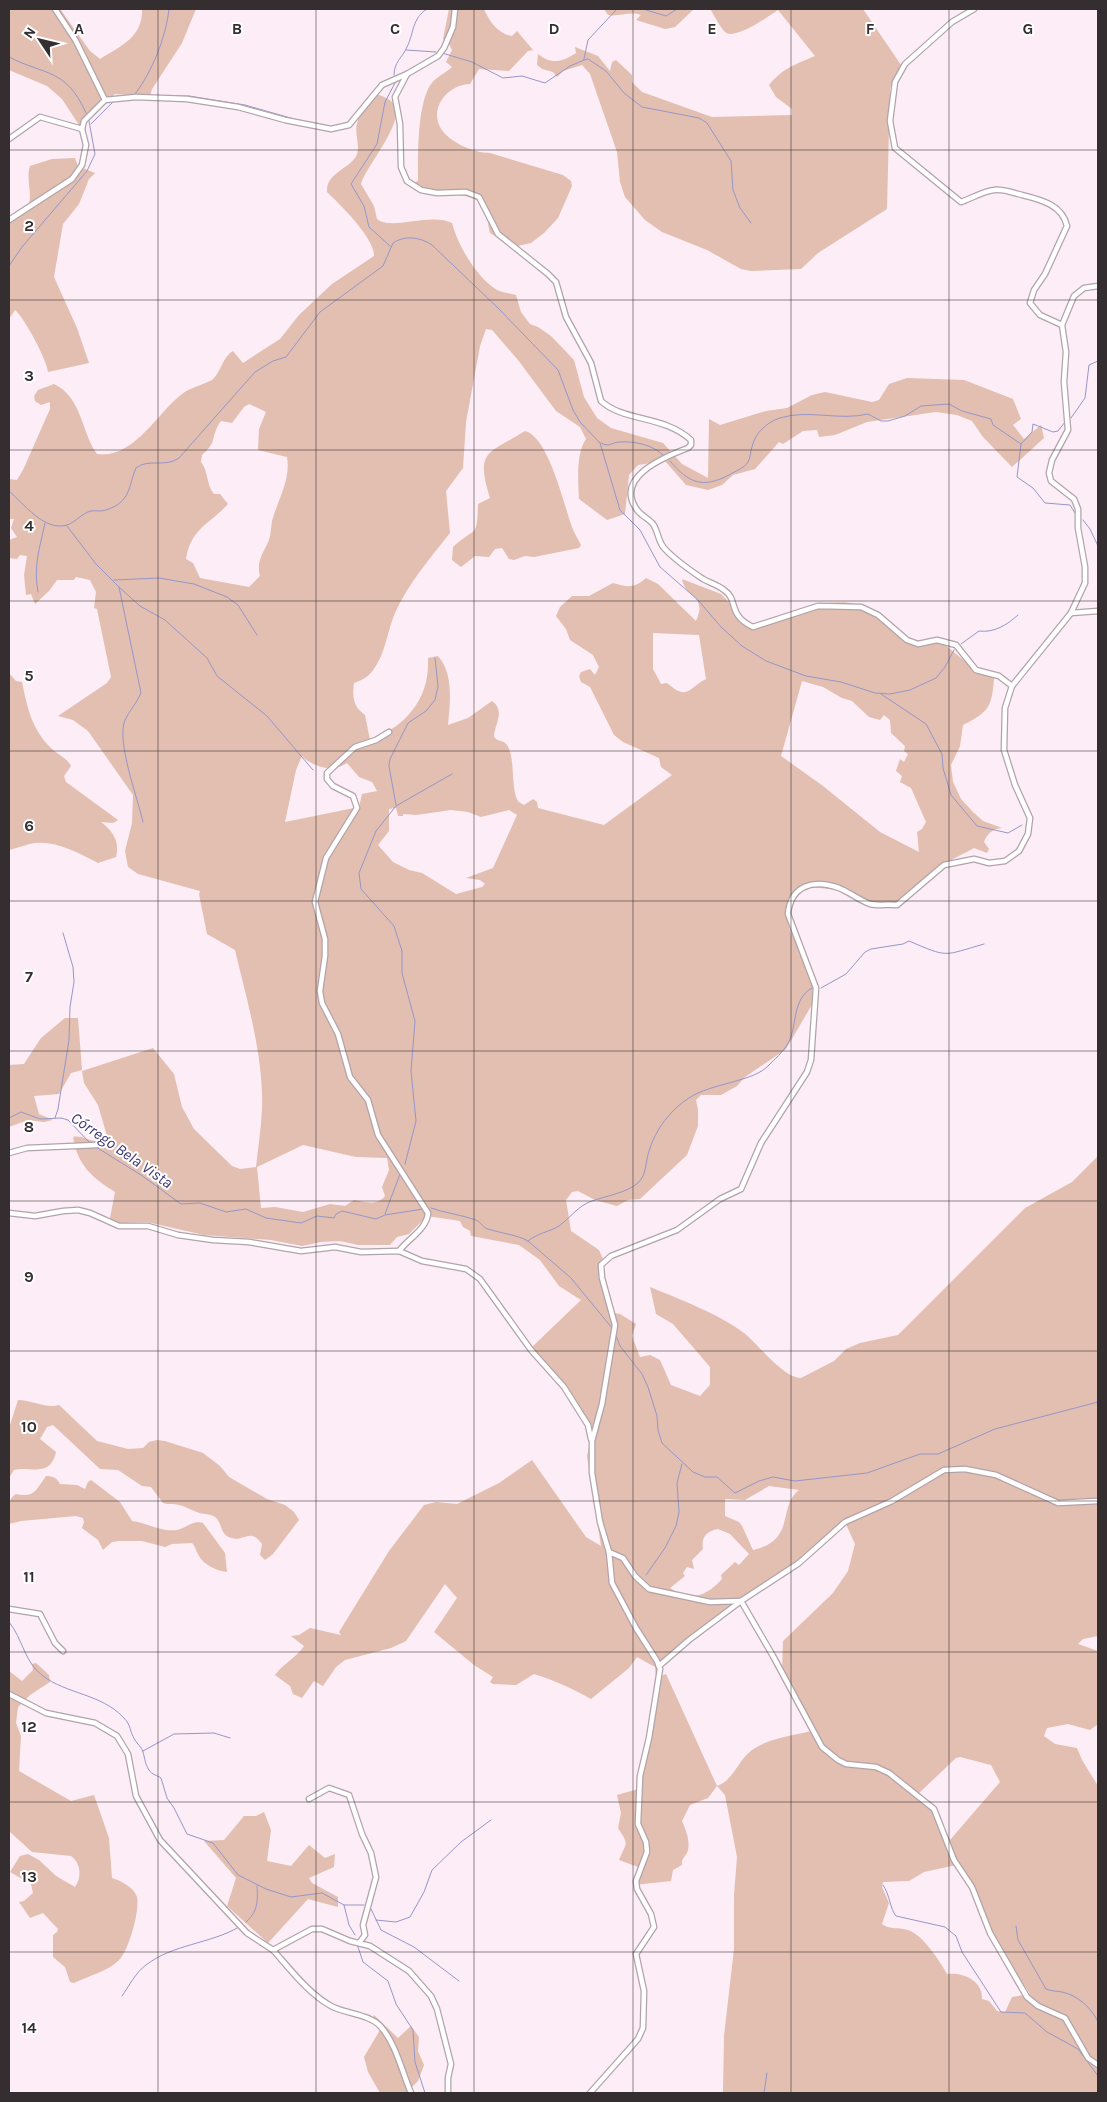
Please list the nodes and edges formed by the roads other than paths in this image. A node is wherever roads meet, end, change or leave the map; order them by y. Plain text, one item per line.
1 (55, 9) edge
2 (455, 9) edge
3 (974, 9) edge
4 (407, 74) junction
5 (105, 100) junction
6 (82, 128) junction
7 (9, 139) edge
8 (9, 220) edge
9 (1098, 286) edge
10 (1062, 325) junction
11 (1098, 612) edge
12 (1071, 614) junction
13 (1012, 686) junction
14 (389, 732) dead end
15 (97, 1145) dead end
16 (9, 1153) edge
17 (9, 1214) edge
18 (399, 1251) junction
19 (592, 1441) junction
20 (1098, 1501) edge
21 (609, 1552) junction
22 (741, 1601) junction
23 (9, 1609) edge
24 (63, 1651) dead end
25 (660, 1666) junction
26 (9, 1694) edge
27 (309, 1799) dead end
28 (359, 1943) junction
29 (273, 1950) junction
30 (1098, 2065) edge
31 (411, 2093) edge
32 (448, 2093) edge
33 (590, 2093) edge

1 - 5 street
2 - 4 street
3 - 10 street
4 - 5 street
4 - 13 street
5 - 6 street
6 - 7 street
6 - 8 street
9 - 10 street
10 - 12 street
11 - 12 street
12 - 13 street
13 - 19 street
14 - 18 street
15 - 16 street
17 - 18 street
18 - 19 street
19 - 21 street
20 - 22 street
21 - 22 street
21 - 25 street
22 - 25 street
22 - 30 street
23 - 24 street
25 - 33 street
26 - 29 street
27 - 28 street
28 - 29 street
28 - 32 street
29 - 31 street

